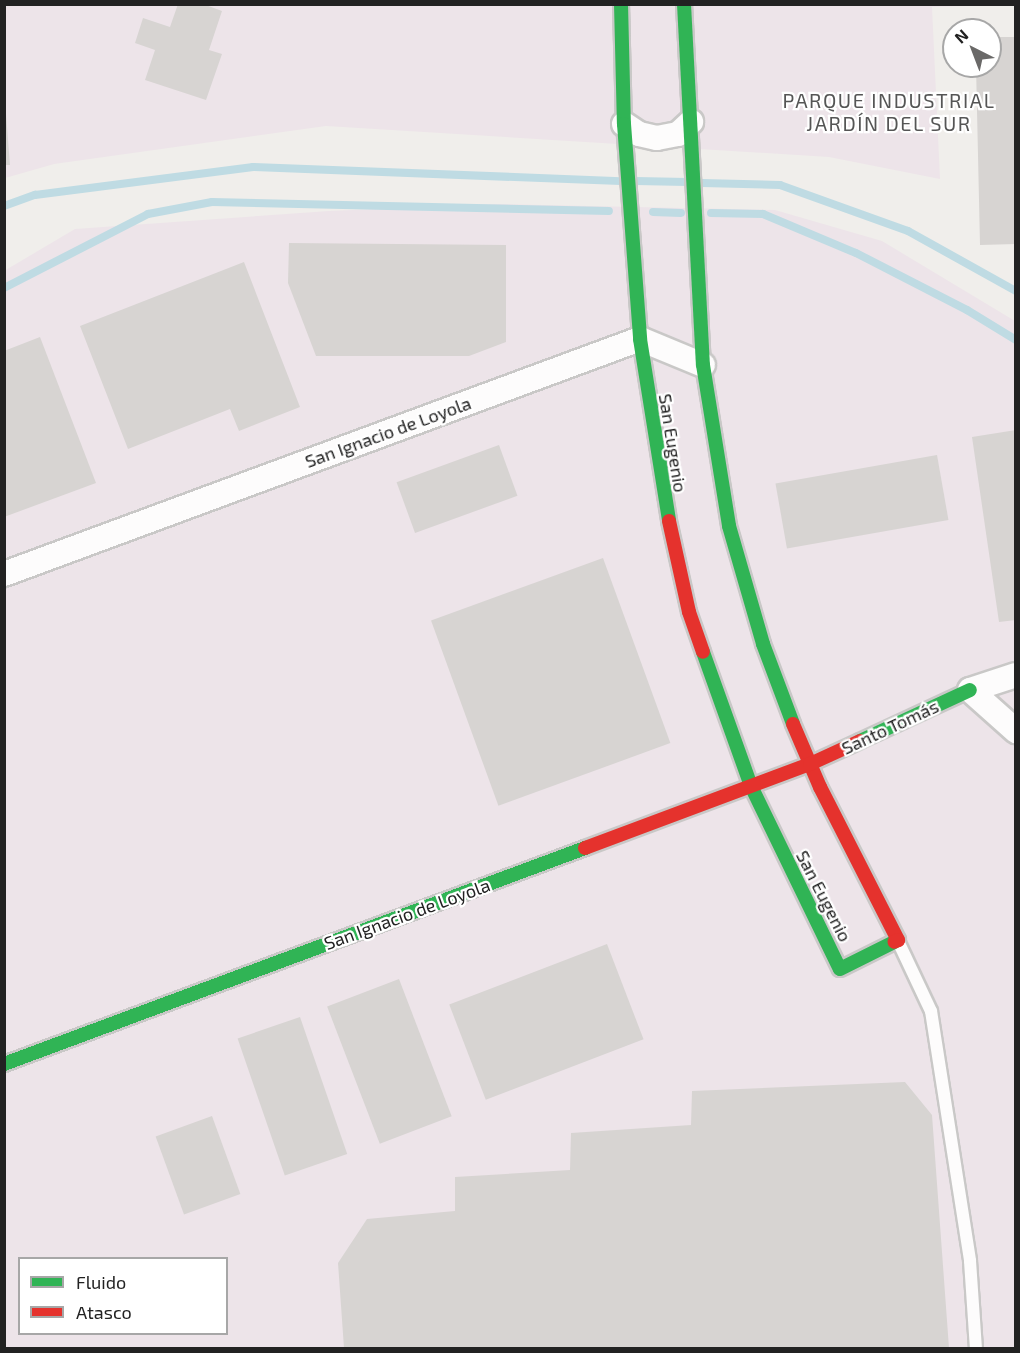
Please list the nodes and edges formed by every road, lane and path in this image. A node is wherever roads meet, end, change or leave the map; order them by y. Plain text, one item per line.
1 (621, 4) edge
2 (684, 4) edge
3 (692, 122) junction
4 (624, 124) junction
5 (640, 339) junction
6 (703, 364) junction
7 (4, 574) edge
8 (1016, 675) edge
9 (970, 690) junction
10 (1016, 731) edge
11 (810, 764) junction
12 (751, 786) junction
13 (898, 939) junction
14 (4, 1064) edge
15 (976, 1348) edge

1 - 4 street, San Eugenio
2 - 3 street
3 - 4 street
3 - 6 street
4 - 5 street, San Eugenio
5 - 6 street
5 - 7 street, San Ignacio de Loyola
5 - 12 street, San Eugenio
6 - 11 street
8 - 9 street, Santo Tomás
9 - 10 street
9 - 11 street, Santo Tomás
11 - 12 street, San Ignacio de Loyola
11 - 13 street
12 - 13 street, San Eugenio
12 - 14 street, San Ignacio de Loyola
13 - 15 lane

